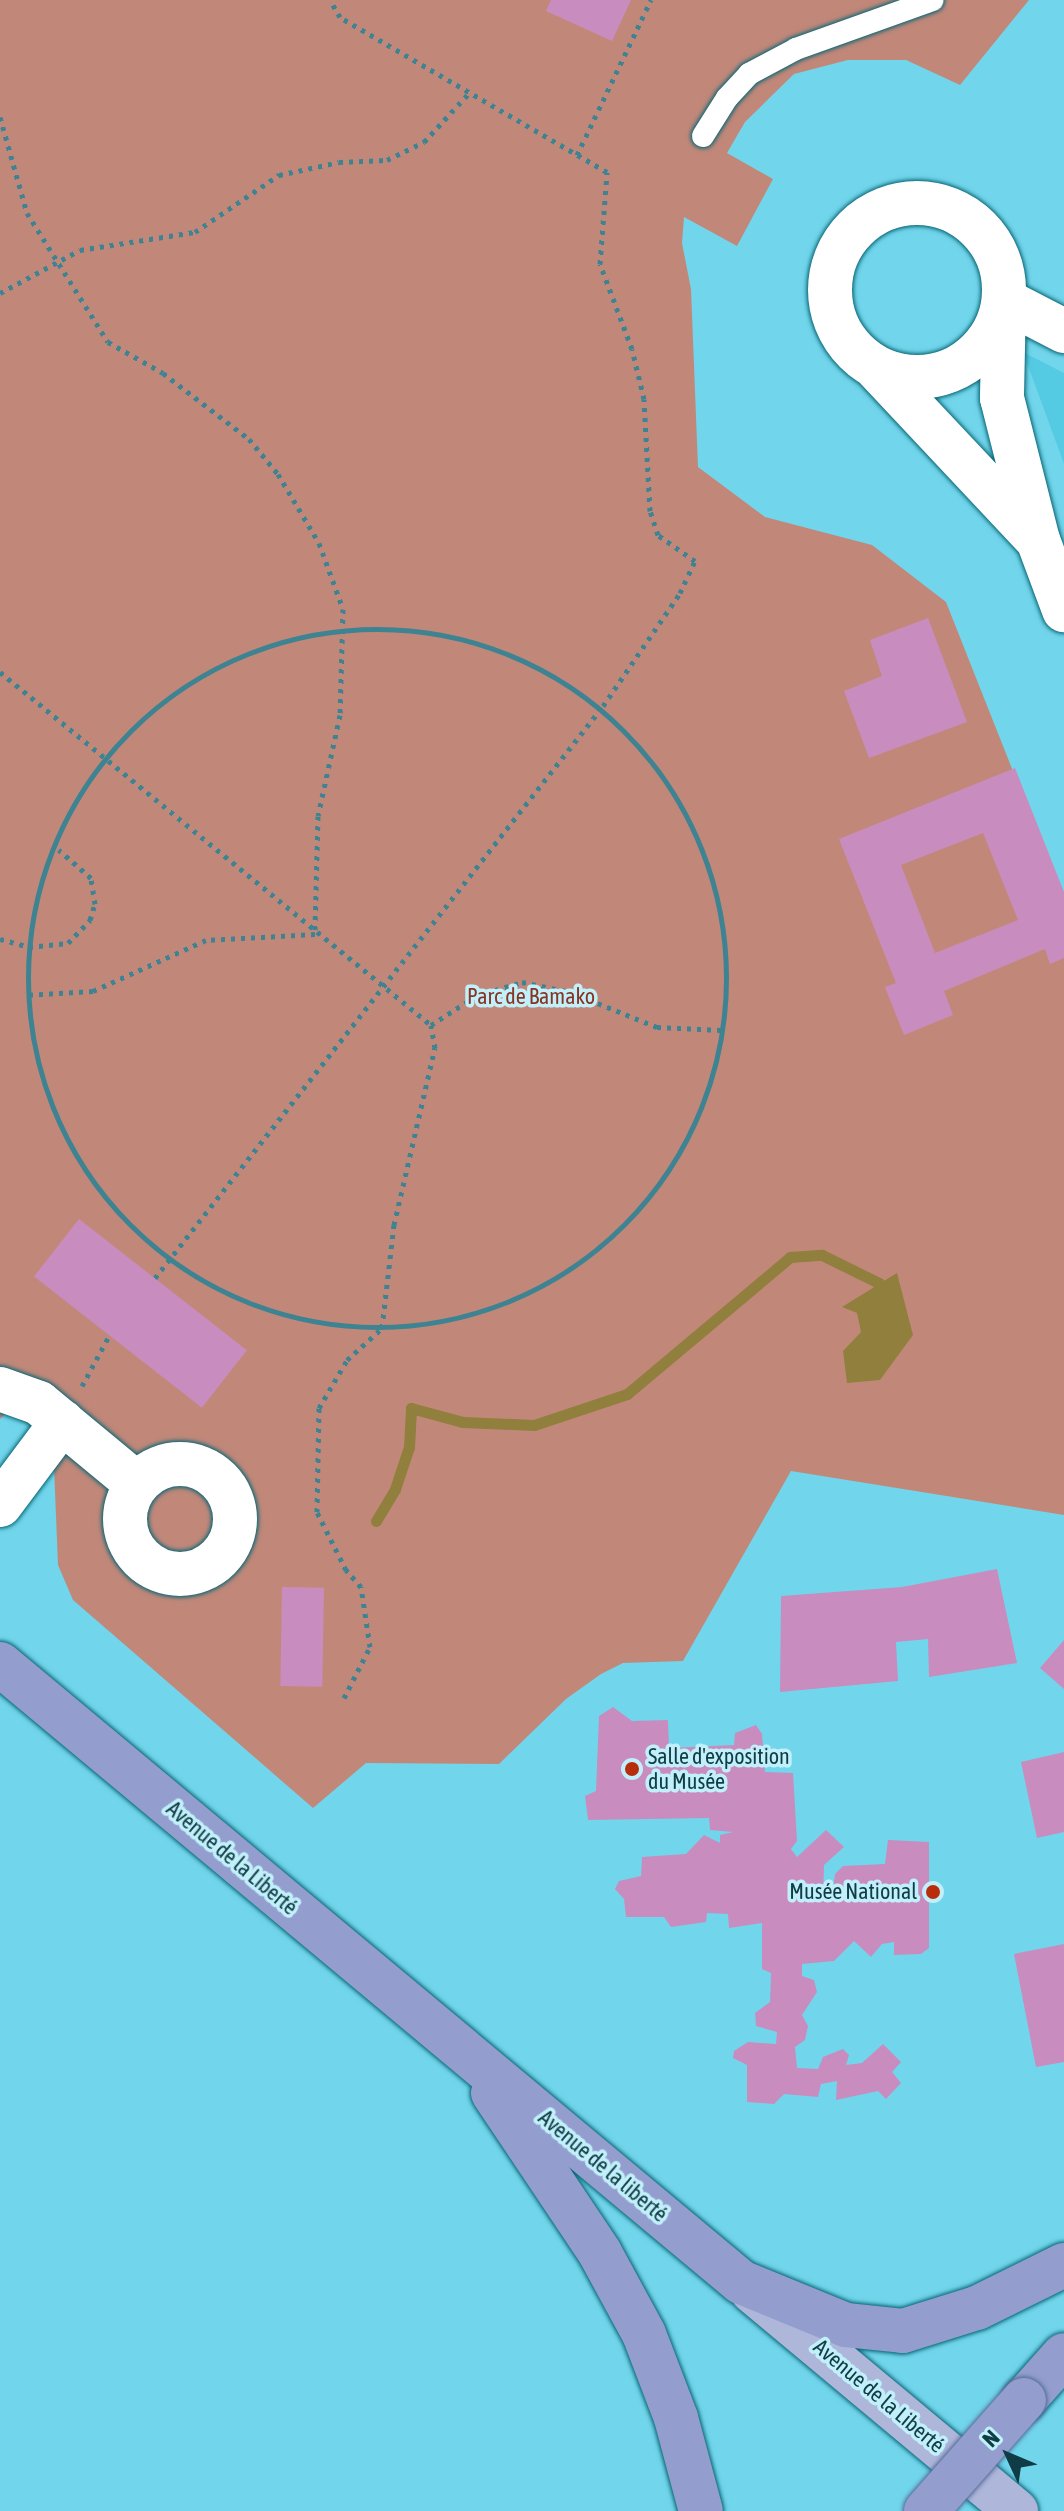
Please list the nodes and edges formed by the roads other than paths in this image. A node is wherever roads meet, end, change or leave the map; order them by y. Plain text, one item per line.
1 (933, 0) edge
2 (703, 136) dead end
3 (1004, 300) junction
4 (1064, 331) edge
5 (877, 369) junction
6 (1038, 540) junction
7 (1064, 610) edge
8 (0, 1389) edge
9 (62, 1422) junction
10 (137, 1484) dead end
11 (0, 1505) edge
12 (0, 1664) edge
13 (464, 2052) junction
14 (1064, 2265) edge
15 (741, 2282) junction
16 (1064, 2355) edge
17 (701, 2511) edge
18 (926, 2511) edge
19 (1016, 2511) edge

1 - 2 lane
3 - 4 street
3 - 5 street
3 - 5 street
3 - 6 street
5 - 6 street
6 - 7 street
8 - 9 street
9 - 10 street
9 - 11 street
12 - 13 highway, Avenue de la Liberté
13 - 15 highway, Avenue de la liberté
13 - 17 highway
14 - 15 highway, Avenue de la liberté
15 - 19 main road, Avenue de la Liberté
16 - 18 highway, bridge

